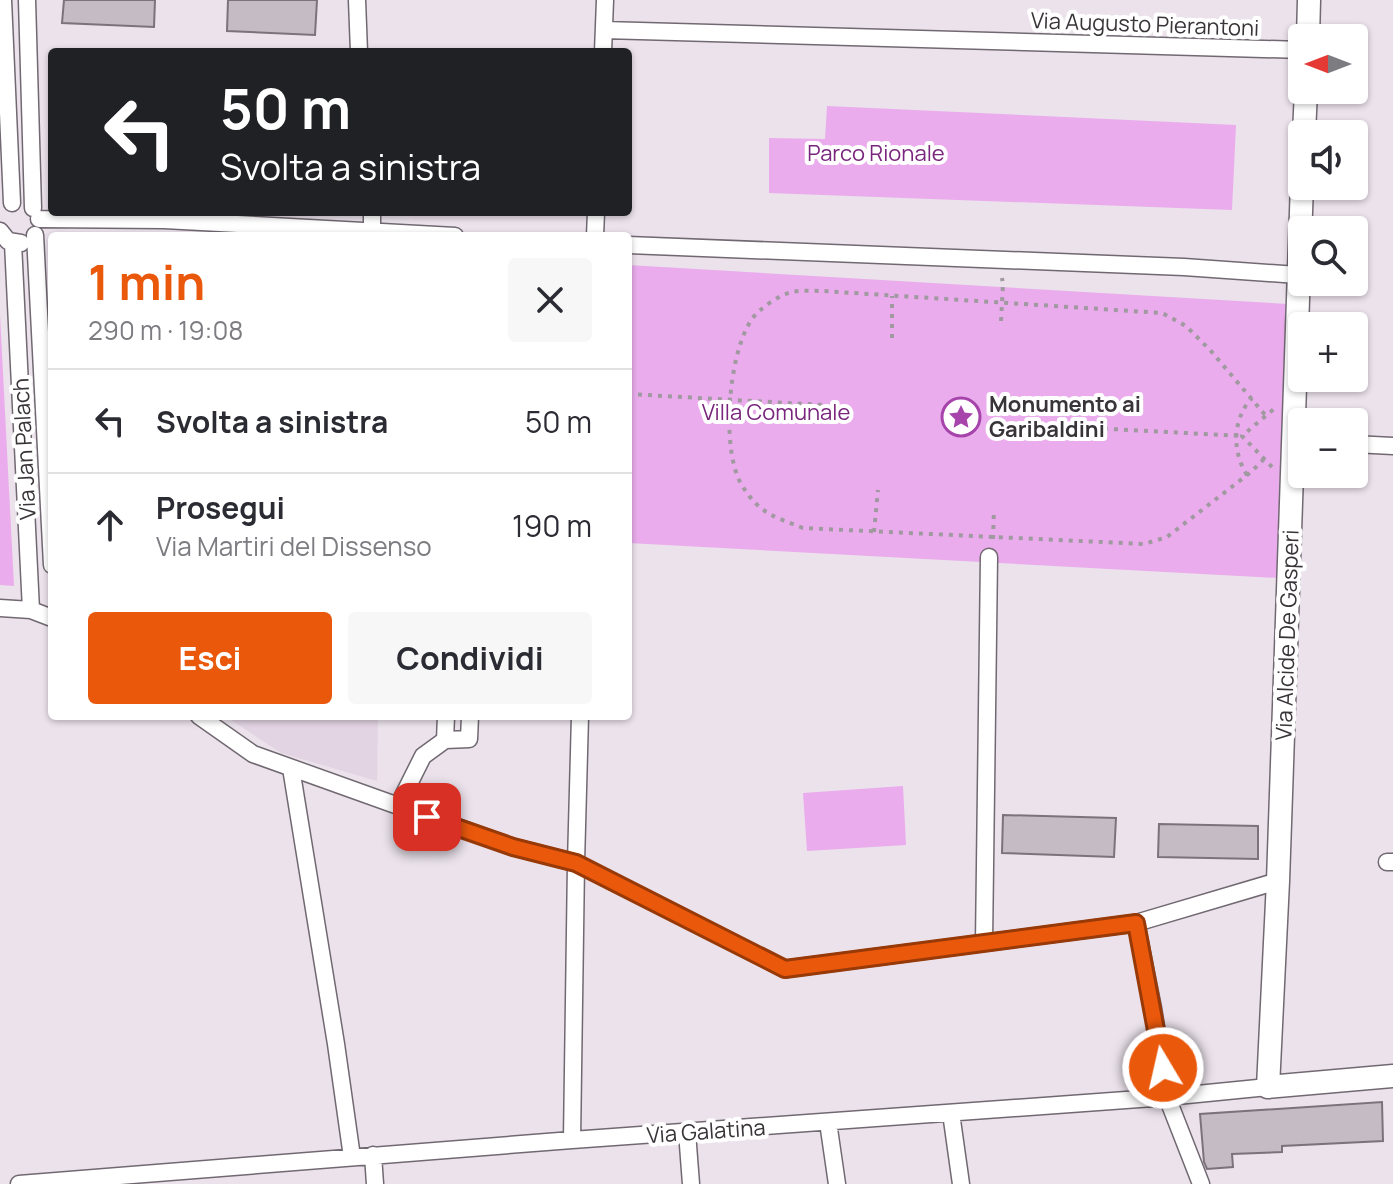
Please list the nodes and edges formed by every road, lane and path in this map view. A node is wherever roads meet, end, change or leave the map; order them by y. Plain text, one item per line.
1 (3, 0) edge
2 (27, 0) edge
3 (357, 0) edge
4 (605, 0) edge
5 (1309, 0) edge
6 (1308, 24) edge
7 (604, 30) junction
8 (359, 48) edge
9 (603, 48) edge
10 (1288, 50) edge
11 (6, 208) edge
12 (372, 216) edge
13 (36, 221) junction
14 (0, 231) edge
15 (372, 232) joint
16 (13, 243) junction
17 (632, 245) edge
18 (1288, 274) edge
19 (1002, 278) dead end
20 (892, 296) junction
21 (1298, 296) edge
22 (1002, 303) junction
23 (1001, 321) dead end
24 (892, 338) dead end
25 (632, 394) edge
26 (1252, 398) junction
27 (730, 400) junction
28 (1282, 403) dead end
29 (824, 405) dead end
30 (1298, 408) edge
31 (1266, 416) junction
32 (1074, 427) dead end
33 (1239, 436) junction
34 (1368, 445) edge
35 (1393, 446) edge
36 (1264, 459) junction
37 (1247, 475) junction
38 (1279, 475) dead end
39 (48, 479) edge
40 (1296, 488) edge
41 (878, 490) dead end
42 (994, 509) dead end
43 (874, 532) junction
44 (993, 538) junction
45 (989, 557) joint
46 (0, 608) edge
47 (31, 610) junction
48 (48, 616) edge
49 (205, 720) edge
50 (446, 720) edge
51 (470, 720) edge
52 (580, 720) edge
53 (445, 740) junction
54 (291, 768) junction
55 (398, 806) junction
56 (576, 863) junction
57 (1278, 881) junction
58 (1136, 923) junction
59 (984, 943) junction
60 (1393, 1076) edge
61 (1268, 1087) junction
62 (1167, 1097) junction
63 (951, 1113) junction
64 (828, 1122) junction
65 (687, 1132) junction
66 (572, 1140) junction
67 (373, 1155) junction
68 (352, 1157) junction
69 (19, 1184) edge
70 (375, 1184) edge
71 (691, 1184) edge
72 (837, 1184) edge
73 (961, 1184) edge
74 (1201, 1184) edge

1 - 11 street
2 - 13 street, Via Jan Palach
3 - 8 street
4 - 7 street
5 - 6 main road
7 - 9 street
7 - 10 street, Via Augusto Pierantoni
11 - 13 street
12 - 15 street
13 - 15 street
13 - 16 street
13 - 39 street, Via Jan Palach
14 - 16 street
16 - 47 street, Via Jan Palach
17 - 18 street
19 - 22 path
20 - 22 path
20 - 24 path
20 - 27 path
21 - 30 main road, Via Alcide De Gasperi
22 - 23 path
22 - 26 path
25 - 27 path
26 - 31 path
26 - 33 path
27 - 29 path
27 - 43 path
28 - 31 path
31 - 33 path
32 - 33 path
33 - 36 path
33 - 37 path
34 - 35 street
36 - 37 path
36 - 38 path
37 - 44 path
40 - 57 main road, Via Alcide De Gasperi
41 - 43 path
42 - 44 path
43 - 44 path
44 - 45 path
45 - 59 street
46 - 47 street
47 - 48 street
49 - 54 street
50 - 53 street
51 - 53 street
52 - 56 street
53 - 55 street
54 - 55 street
54 - 68 street
55 - 56 street
56 - 59 street
56 - 66 street
57 - 58 street
57 - 61 main road, Via Alcide De Gasperi
58 - 59 street
58 - 62 street
60 - 61 main road, Via Galatina
61 - 62 street, Via Galatina
62 - 63 street, Via Galatina
62 - 74 street
63 - 64 street, Via Galatina
63 - 73 street
64 - 65 street, Via Galatina
64 - 72 street
65 - 66 street, Via Galatina
65 - 71 street
66 - 67 street, Via Galatina
67 - 68 street, Via Galatina
67 - 70 street
68 - 69 street, Via Galatina

